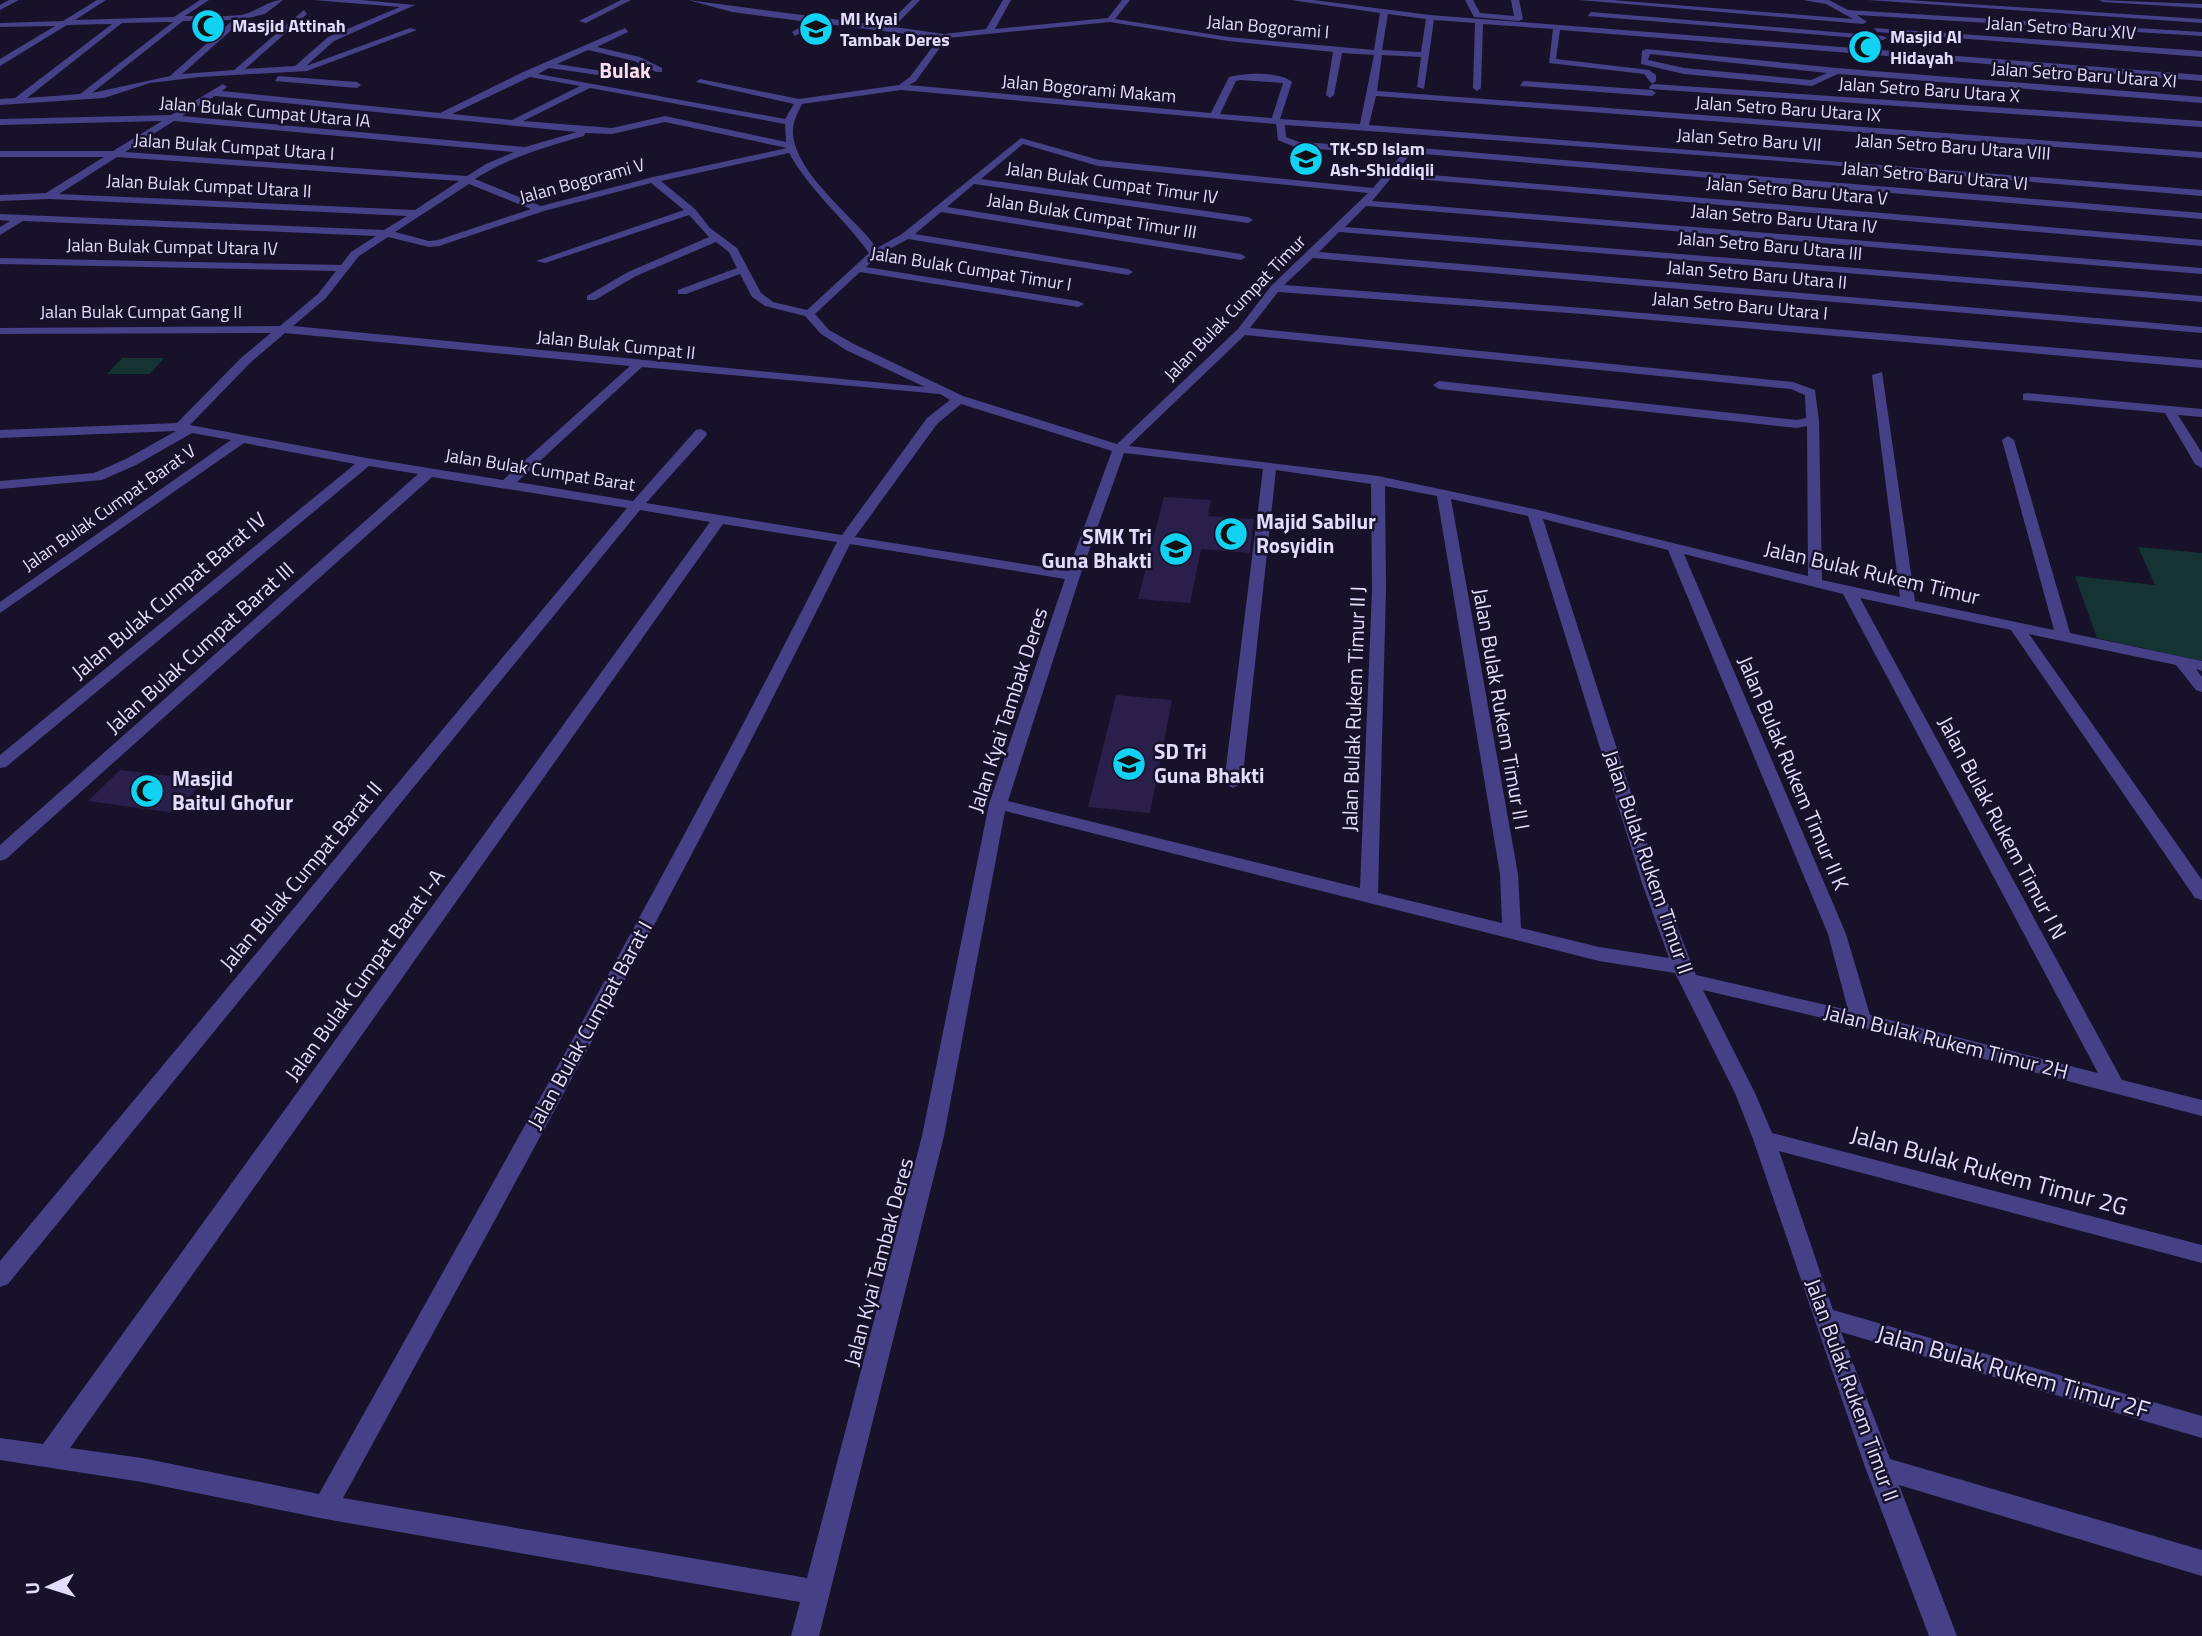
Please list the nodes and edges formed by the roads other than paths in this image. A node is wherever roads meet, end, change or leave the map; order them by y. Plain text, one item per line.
1 (15, 0) edge
2 (103, 0) edge
3 (205, 0) edge
4 (279, 0) edge
5 (317, 0) edge
6 (627, 0) edge
7 (692, 0) edge
8 (737, 0) edge
9 (916, 0) edge
10 (1007, 0) edge
11 (1126, 0) edge
12 (1295, 0) edge
13 (1469, 0) edge
14 (1515, 0) edge
15 (1573, 0) edge
16 (1583, 0) edge
17 (1807, 0) edge
18 (1872, 0) edge
19 (2103, 0) edge
20 (362, 1) edge
21 (1828, 1) edge
22 (2202, 6) edge
23 (0, 8) edge
24 (715, 8) junction
25 (1577, 9) dead end
26 (304, 12) dead end
27 (1384, 12) junction
28 (1848, 12) junction
29 (1591, 14) junction
30 (1430, 17) junction
31 (1476, 17) junction
32 (241, 18) junction
33 (178, 20) junction
34 (818, 20) junction
35 (1111, 20) junction
36 (583, 21) dead end
37 (2202, 21) edge
38 (119, 22) junction
39 (1865, 22) junction
40 (64, 24) junction
41 (0, 25) edge
42 (1558, 26) junction
43 (888, 29) junction
44 (1598, 29) junction
45 (414, 30) dead end
46 (625, 30) dead end
47 (1877, 30) junction
48 (989, 32) junction
49 (1647, 33) junction
50 (795, 34) dead end
51 (2202, 34) edge
52 (944, 36) junction
53 (1885, 41) junction
54 (590, 47) junction
55 (1338, 50) junction
56 (1646, 51) junction
57 (1878, 52) junction
58 (1378, 53) junction
59 (1867, 53) junction
60 (2202, 54) edge
61 (1425, 55) junction
62 (0, 63) edge
63 (546, 65) junction
64 (298, 69) junction
65 (2202, 69) edge
66 (659, 70) dead end
67 (1837, 71) junction
68 (239, 74) junction
69 (526, 74) junction
70 (602, 74) dead end
71 (173, 77) junction
72 (2202, 78) edge
73 (700, 82) dead end
74 (1523, 84) dead end
75 (357, 85) dead end
76 (590, 85) junction
77 (901, 87) junction
78 (1421, 87) dead end
79 (1477, 88) dead end
80 (1653, 90) junction
81 (213, 93) junction
82 (1372, 93) junction
83 (1330, 95) dead end
84 (82, 97) junction
85 (2202, 100) edge
86 (17, 101) junction
87 (1, 102) edge
88 (799, 102) junction
89 (1649, 114) junction
90 (443, 115) junction
91 (1216, 115) junction
92 (1366, 116) junction
93 (169, 118) junction
94 (0, 122) edge
95 (515, 122) junction
96 (789, 122) junction
97 (1277, 122) junction
98 (1293, 123) joint
99 (2202, 124) edge
100 (1364, 127) junction
101 (591, 131) junction
102 (1332, 147) dead end
103 (791, 148) junction
104 (527, 150) junction
105 (1413, 150) joint
106 (0, 154) edge
107 (113, 154) junction
108 (2202, 155) edge
109 (1389, 174) junction
110 (466, 180) junction
111 (653, 180) junction
112 (971, 181) junction
113 (2202, 182) edge
114 (1376, 191) junction
115 (2202, 193) edge
116 (47, 196) junction
117 (0, 198) edge
118 (1363, 203) junction
119 (540, 209) junction
120 (938, 209) junction
121 (691, 211) junction
122 (417, 213) junction
123 (24, 216) junction
124 (2202, 216) edge
125 (0, 217) edge
126 (1248, 220) dead end
127 (1336, 229) junction
128 (0, 232) edge
129 (384, 233) junction
130 (906, 236) junction
131 (717, 238) junction
132 (2202, 243) edge
133 (876, 253) junction
134 (1309, 254) junction
135 (1241, 257) dead end
136 (0, 261) edge
137 (541, 261) dead end
138 (342, 268) junction
139 (743, 269) junction
140 (859, 269) junction
141 (2202, 271) edge
142 (1128, 272) dead end
143 (1275, 288) junction
144 (682, 292) dead end
145 (590, 298) dead end
146 (2202, 299) edge
147 (1078, 304) dead end
148 (809, 314) junction
149 (283, 329) junction
150 (2202, 330) edge
151 (0, 331) edge
152 (1242, 331) junction
153 (2202, 364) edge
154 (638, 365) junction
155 (1878, 375) dead end
156 (1438, 384) dead end
157 (952, 396) junction
158 (2027, 397) dead end
159 (2169, 410) junction
160 (2202, 413) edge
161 (1813, 421) junction
162 (185, 428) junction
163 (701, 433) dead end
164 (0, 434) edge
165 (241, 439) junction
166 (2008, 440) dead end
167 (1119, 449) junction
168 (366, 462) junction
169 (2202, 464) edge
170 (1270, 465) junction
171 (429, 472) junction
172 (1378, 480) junction
173 (506, 484) junction
174 (0, 485) edge
175 (1443, 494) junction
176 (638, 504) junction
177 (1534, 513) junction
178 (720, 519) junction
179 (846, 539) junction
180 (1674, 548) junction
181 (1073, 576) junction
182 (1815, 583) junction
183 (1849, 591) junction
184 (1908, 604) junction
185 (0, 610) edge
186 (2018, 629) junction
187 (2064, 638) junction
188 (2182, 662) junction
189 (2202, 666) edge
190 (2202, 687) edge
191 (0, 763) edge
192 (1233, 783) dead end
193 (998, 804) junction
194 (0, 855) edge
195 (2202, 894) edge
196 (1369, 897) junction
197 (1512, 932) junction
198 (1685, 973) junction
199 (1861, 1020) junction
200 (2115, 1086) junction
201 (2202, 1108) edge
202 (1763, 1139) junction
203 (2202, 1254) edge
204 (0, 1277) edge
205 (1824, 1317) junction
206 (2202, 1427) edge
207 (0, 1449) edge
208 (48, 1458) junction
209 (1878, 1466) junction
210 (325, 1507) junction
211 (2202, 1563) edge
212 (815, 1592) junction
213 (805, 1636) edge
214 (1944, 1636) edge

1 - 23 street
2 - 40 street
3 - 33 street
4 - 32 street
5 - 20 street
6 - 36 street
7 - 24 street
8 - 24 street
9 - 43 street
10 - 48 street
11 - 35 street
12 - 27 street, Jalan Bogorami I
13 - 31 street
14 - 31 street
15 - 25 street
16 - 29 street
16 - 39 street
17 - 21 street
18 - 37 street
19 - 22 street
20 - 64 street
21 - 28 street
24 - 34 street
26 - 68 street
27 - 30 street, Jalan Bogorami I
27 - 58 street
28 - 39 street
28 - 51 street
29 - 44 street
29 - 53 street
30 - 31 street, Jalan Bogorami I
30 - 61 street
31 - 42 street
31 - 79 street
32 - 33 street
32 - 71 street
33 - 38 street
33 - 84 street
34 - 43 street
34 - 50 street
35 - 48 street, Jalan Bogorami I
35 - 55 street, Jalan Bogorami I
38 - 40 street
38 - 86 street
39 - 47 street
40 - 41 street
40 - 62 street
42 - 44 street
42 - 80 street
43 - 52 street
44 - 49 street
45 - 64 street
46 - 54 street
47 - 53 street
47 - 60 street, Jalan Setro Baru XIV
48 - 52 street, Jalan Bogorami I
49 - 56 street
49 - 59 street
52 - 77 street
53 - 57 street
53 - 65 street
54 - 63 street
54 - 66 street
55 - 58 street, Jalan Bogorami I
55 - 83 street
56 - 67 street, Jalan Setro Baru Utara XI
56 - 67 street
57 - 59 street
57 - 72 street
58 - 61 street, Jalan Bogorami I
58 - 82 street
59 - 67 street
61 - 78 street
63 - 69 street
63 - 70 street
64 - 68 street
67 - 85 street, Jalan Setro Baru Utara XI
68 - 71 street
68 - 75 street
68 - 81 street
69 - 76 street
69 - 90 street
71 - 84 street
73 - 88 street
74 - 80 street, Jalan Setro Baru Utara X
76 - 95 street
76 - 96 street
77 - 88 street
77 - 91 street, Jalan Bogorami Makam
80 - 89 street
80 - 99 street, Jalan Setro Baru Utara X
81 - 90 street
81 - 93 street
82 - 89 street, Jalan Setro Baru Utara IX
82 - 92 street
84 - 86 street
86 - 87 street
88 - 96 street
89 - 108 street, Jalan Setro Baru Utara IX
90 - 95 street
91 - 97 street, Jalan Bogorami Makam
91 - 97 street
92 - 100 street
92 - 113 street, Jalan Setro Baru Utara VIII
93 - 94 street, Jalan Bulak Cumpat Utara IA
93 - 104 street, Jalan Bulak Cumpat Utara IA
93 - 107 street
95 - 101 street
96 - 103 street
97 - 98 street, Jalan Bogorami Makam
97 - 102 street
98 - 100 street, Jalan Setro Baru VII
100 - 115 street, Jalan Setro Baru VII
101 - 103 street
101 - 104 street
103 - 111 street, Jalan Bogorami V
103 - 133 street
104 - 110 street
105 - 109 street, Jalan Bulak Cumpat Timur
105 - 124 street, Jalan Setro Baru Utara VI
106 - 107 street, Jalan Bulak Cumpat Utara I
107 - 110 street, Jalan Bulak Cumpat Utara I
107 - 116 street
109 - 114 street, Jalan Bulak Cumpat Timur
109 - 132 street, Jalan Setro Baru Utara V
110 - 119 street, Jalan Bulak Cumpat Utara I
110 - 122 street
111 - 119 street, Jalan Bogorami V
111 - 121 street
112 - 114 street
112 - 120 street
112 - 126 street, Jalan Bulak Cumpat Timur IV
114 - 118 street, Jalan Bulak Cumpat Timur
116 - 117 street, Jalan Bulak Cumpat Utara II
116 - 122 street, Jalan Bulak Cumpat Utara II
116 - 123 street
118 - 127 street, Jalan Bulak Cumpat Timur
118 - 141 street, Jalan Setro Baru Utara IV
119 - 129 street, Jalan Bogorami V
120 - 130 street
120 - 135 street, Jalan Bulak Cumpat Timur III
121 - 131 street
121 - 137 street
122 - 129 street
123 - 125 street, Jalan Bogorami V
123 - 128 street
123 - 129 street, Jalan Bogorami V
127 - 134 street, Jalan Bulak Cumpat Timur
127 - 146 street, Jalan Setro Baru Utara III
129 - 138 street
130 - 133 street
130 - 142 street
131 - 139 street
131 - 145 street
133 - 140 street
134 - 143 street, Jalan Bulak Cumpat Timur
134 - 150 street, Jalan Setro Baru Utara II
136 - 138 street, Jalan Bulak Cumpat Utara IV
138 - 149 street
139 - 144 street
139 - 148 street
140 - 147 street, Jalan Bulak Cumpat Timur I
140 - 148 street
143 - 152 street, Jalan Bulak Cumpat Timur
143 - 153 street, Jalan Setro Baru Utara I
148 - 157 street
149 - 151 street, Jalan Bulak Cumpat Gang II
149 - 154 street, Jalan Bulak Cumpat II
149 - 162 street
152 - 161 street
152 - 167 street, Jalan Bulak Cumpat Timur
154 - 157 street, Jalan Bulak Cumpat II
154 - 173 street
155 - 184 street
156 - 161 street
157 - 167 street
157 - 179 street, Jalan Bulak Cumpat Barat I
158 - 159 street
159 - 160 street
159 - 169 street
161 - 182 street
162 - 164 street, Jalan Bulak Cumpat Barat
162 - 165 street, Jalan Bulak Cumpat Barat
162 - 174 street
163 - 176 street, Jalan Bulak Cumpat Barat II
165 - 168 street, Jalan Bulak Cumpat Barat
165 - 185 street, Jalan Bulak Cumpat Barat V
166 - 187 street
167 - 170 street
167 - 181 street, Jalan Kyai Tambak Deres
168 - 171 street, Jalan Bulak Cumpat Barat
168 - 191 street, Jalan Bulak Cumpat Barat IV
170 - 172 street
170 - 192 street
171 - 173 street, Jalan Bulak Cumpat Barat
171 - 194 street, Jalan Bulak Cumpat Barat III
172 - 175 street
172 - 196 street, Jalan Bulak Rukem Timur II J
173 - 176 street, Jalan Bulak Cumpat Barat
175 - 177 street
175 - 197 street, Jalan Bulak Rukem Timur II I
176 - 178 street, Jalan Bulak Cumpat Barat
176 - 204 street, Jalan Bulak Cumpat Barat II
177 - 180 street, Jalan Bulak Rukem Timur
177 - 198 street, Jalan Bulak Rukem Timur II
178 - 179 street, Jalan Bulak Cumpat Barat
178 - 208 street, Jalan Bulak Cumpat Barat I-A
179 - 181 street, Jalan Bulak Cumpat Barat
179 - 210 street, Jalan Bulak Cumpat Barat I
180 - 182 street, Jalan Bulak Rukem Timur
180 - 199 street, Jalan Bulak Rukem Timur II K
181 - 193 street, Jalan Kyai Tambak Deres
182 - 183 street, Jalan Bulak Rukem Timur
183 - 184 street, Jalan Bulak Rukem Timur
183 - 200 street, Jalan Bulak Rukem Timur I N
184 - 186 street, Jalan Bulak Rukem Timur
186 - 187 street, Jalan Bulak Rukem Timur
186 - 195 street
187 - 188 street, Jalan Bulak Rukem Timur
188 - 189 street, Jalan Bulak Rukem Timur
188 - 190 street
193 - 196 street, Jalan Bulak Rukem Timur 2H
193 - 212 street, Jalan Kyai Tambak Deres
196 - 197 street, Jalan Bulak Rukem Timur 2H
197 - 198 street, Jalan Bulak Rukem Timur 2H
198 - 199 street, Jalan Bulak Rukem Timur 2H
198 - 202 street, Jalan Bulak Rukem Timur II
199 - 200 street, Jalan Bulak Rukem Timur 2H
200 - 201 street, Jalan Bulak Rukem Timur 2H
202 - 203 street, Jalan Bulak Rukem Timur 2G
202 - 205 street, Jalan Bulak Rukem Timur II
205 - 206 street, Jalan Bulak Rukem Timur 2F
205 - 209 street, Jalan Bulak Rukem Timur II
207 - 208 street
208 - 210 street
209 - 211 street
209 - 214 street, Jalan Bulak Rukem Timur II
210 - 212 street
212 - 213 street, Jalan Kyai Tambak Deres

